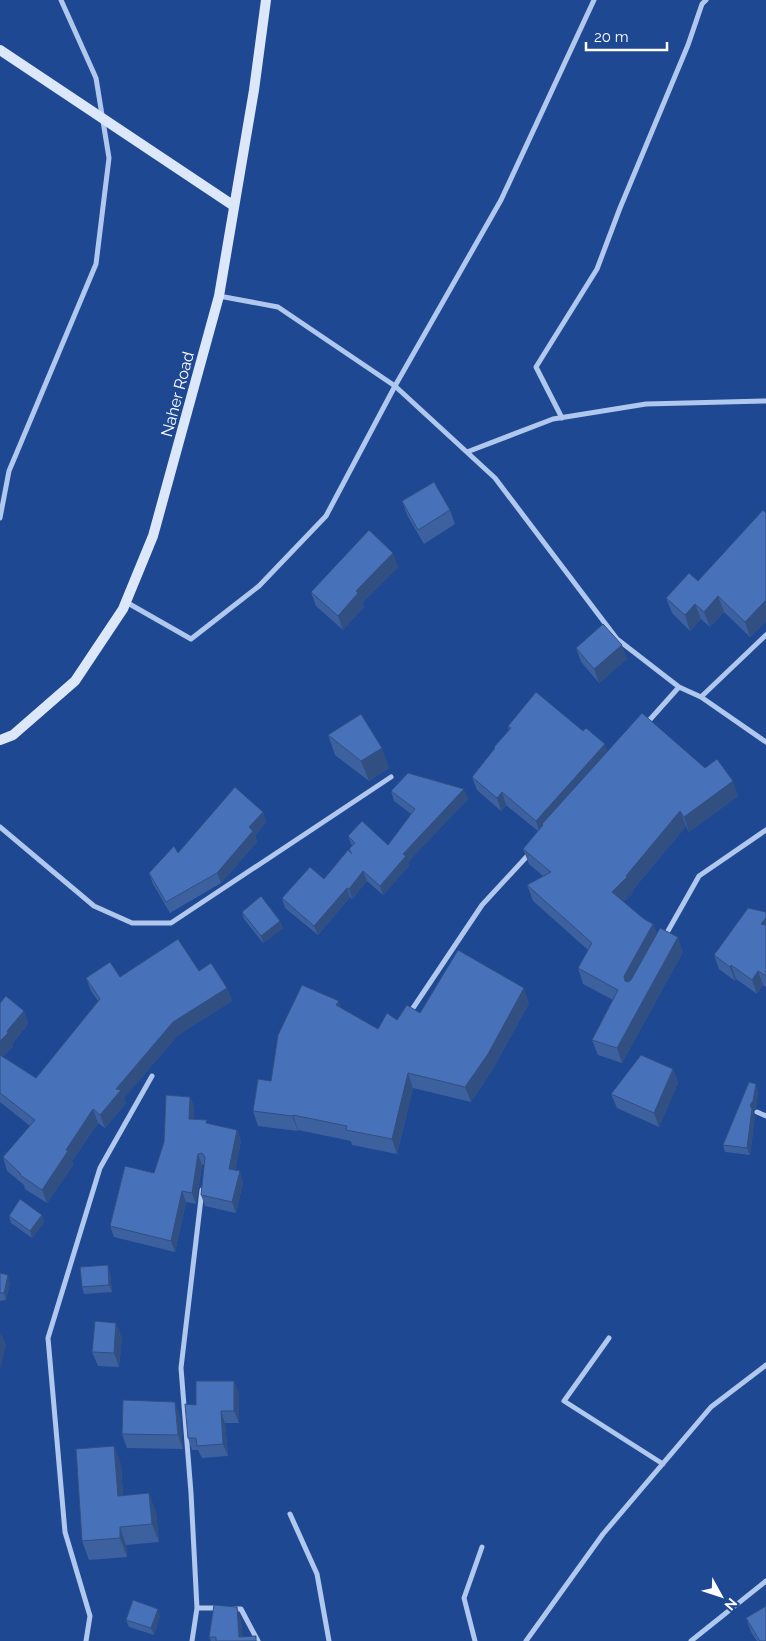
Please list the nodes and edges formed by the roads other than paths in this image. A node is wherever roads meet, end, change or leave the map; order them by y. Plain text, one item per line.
1 (61, 0) edge
2 (266, 0) edge
3 (594, 0) edge
4 (706, 0) edge
5 (0, 50) edge
6 (102, 118) junction
7 (234, 206) junction
8 (219, 296) junction
9 (395, 386) junction
10 (766, 401) edge
11 (562, 418) junction
12 (467, 452) junction
13 (0, 518) edge
14 (125, 602) junction
15 (766, 635) edge
16 (679, 687) junction
17 (701, 697) junction
18 (640, 731) edge
19 (0, 740) edge
20 (766, 742) edge
21 (391, 777) dead end
22 (0, 827) edge
23 (766, 830) edge
24 (535, 847) edge
25 (661, 943) edge
26 (406, 1020) edge
27 (152, 1076) dead end
28 (758, 1112) dead end
29 (766, 1116) edge
30 (202, 1187) edge
31 (609, 1338) dead end
32 (766, 1365) edge
33 (663, 1464) junction
34 (290, 1514) dead end
35 (482, 1547) dead end
36 (766, 1582) edge
37 (197, 1608) junction
38 (86, 1641) edge
39 (192, 1641) edge
40 (258, 1641) edge
41 (329, 1641) edge
42 (476, 1641) edge
43 (526, 1641) edge
44 (691, 1641) edge

1 - 6 street
2 - 7 main road, Naher Road
3 - 9 street
4 - 11 street
5 - 6 main road
6 - 7 main road
6 - 13 street
7 - 8 main road, Naher Road
8 - 9 street
8 - 14 main road, Naher Road
9 - 12 street
9 - 14 street
10 - 11 street
11 - 12 street
12 - 16 street
14 - 19 main road, Naher Road
15 - 17 street
16 - 17 street
16 - 18 street
17 - 20 street
21 - 22 street
23 - 25 street
24 - 26 street
27 - 38 street
28 - 29 street
30 - 37 street
31 - 33 street
32 - 33 street
33 - 43 street
34 - 41 street
35 - 42 street
36 - 44 street
37 - 39 street
37 - 40 street

